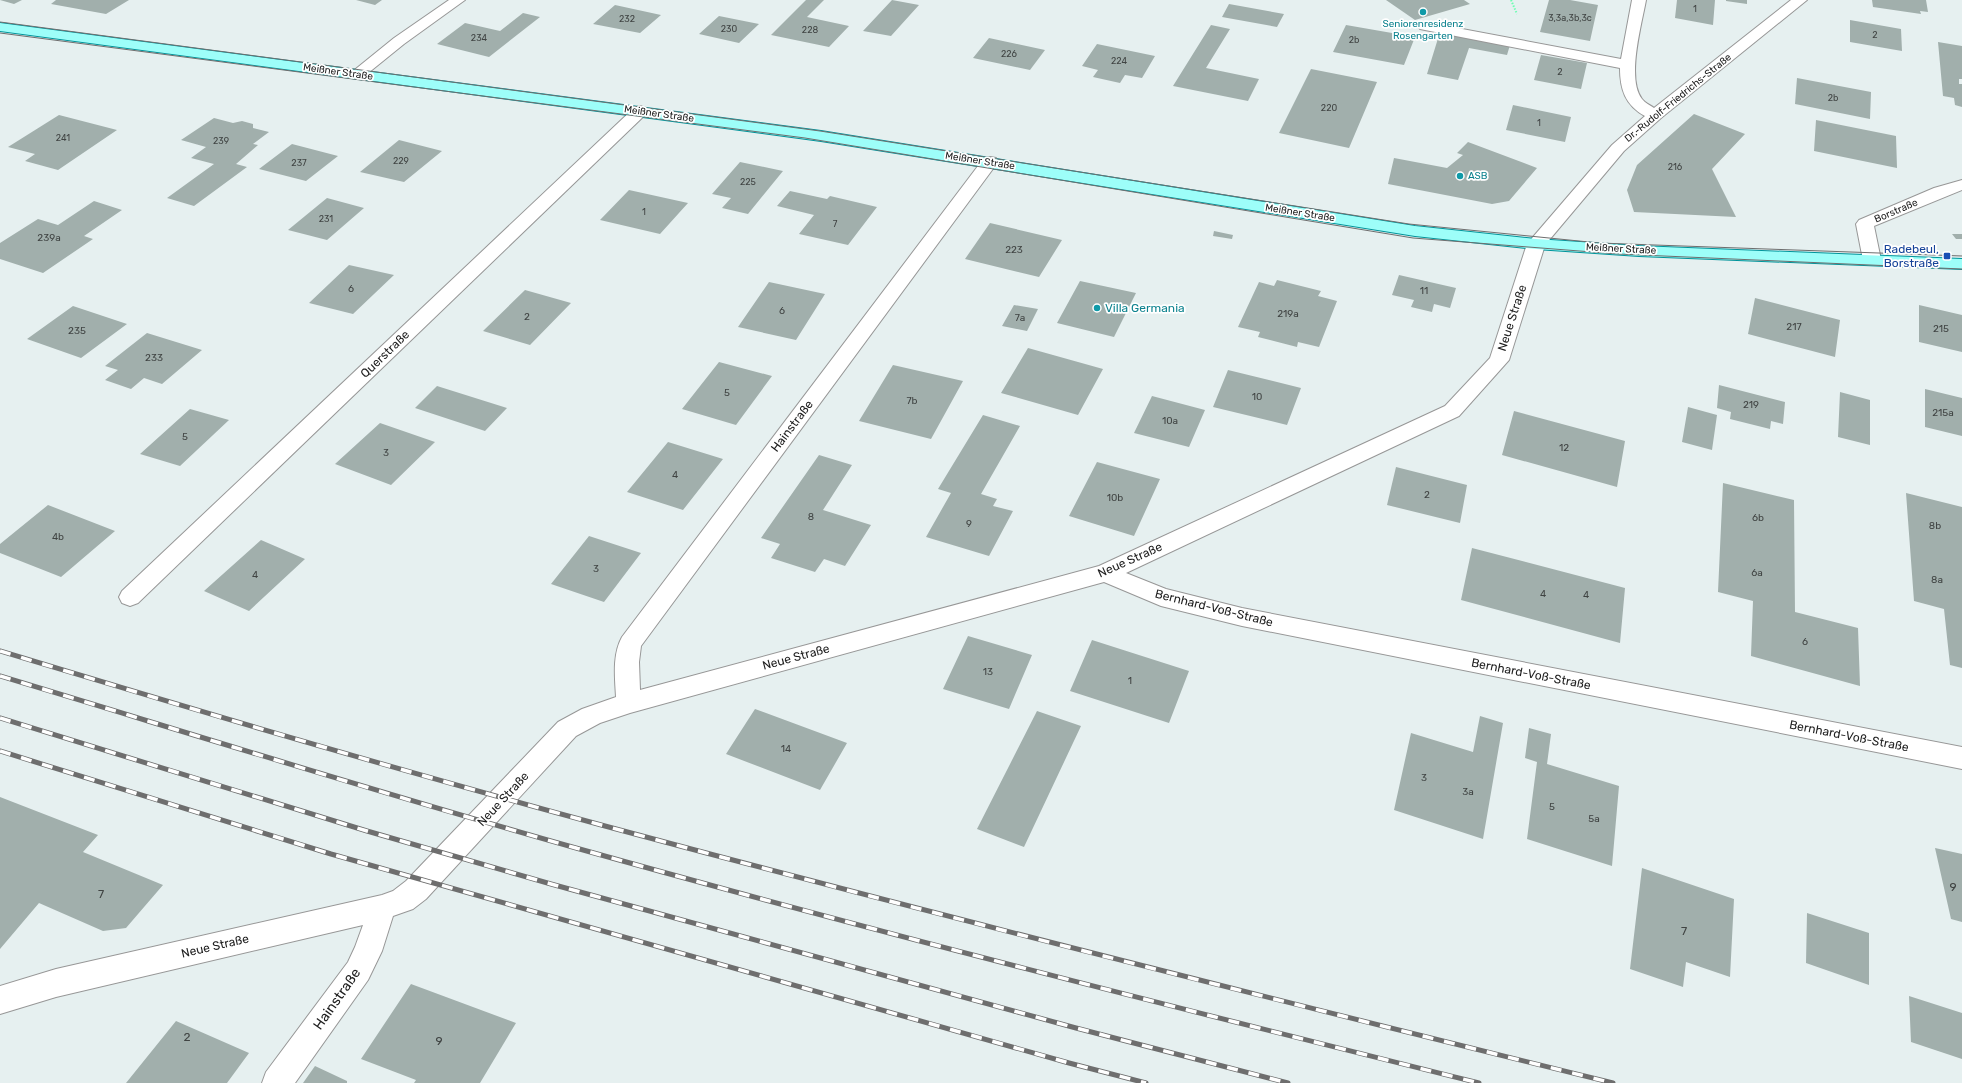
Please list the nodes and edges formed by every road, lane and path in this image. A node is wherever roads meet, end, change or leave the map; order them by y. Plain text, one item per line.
1 (458, 0) edge
2 (1639, 0) edge
3 (1800, 0) edge
4 (1425, 26) dead end
5 (0, 27) edge
6 (1628, 65) junction
7 (358, 75) junction
8 (640, 111) junction
9 (1655, 115) junction
10 (990, 162) junction
11 (1962, 185) edge
12 (1536, 244) junction
13 (1872, 260) junction
14 (1962, 264) edge
15 (1104, 574) junction
16 (130, 597) dead end
17 (628, 703) junction
18 (1962, 758) edge
19 (382, 908) junction
20 (0, 1000) edge
21 (277, 1083) edge

1 - 7 street
2 - 6 street
3 - 9 street, Dr.-Rudolf-Friedrichs-Straße
4 - 6 street
5 - 7 main road, Meißner Straße
6 - 9 street
7 - 8 main road, Meißner Straße
8 - 10 main road, Meißner Straße
8 - 16 street, Querstraße
9 - 12 street, Dr.-Rudolf-Friedrichs-Straße
10 - 12 main road, Meißner Straße
10 - 17 street, Hainstraße
11 - 13 street, Borstraße
12 - 13 main road, Meißner Straße
12 - 15 street, Neue Straße
13 - 14 main road, Meißner Straße
15 - 17 street, Neue Straße
15 - 18 street, Bernhard-Voß-Straße
17 - 19 street, Neue Straße
19 - 20 street, Neue Straße
19 - 21 street, Hainstraße

